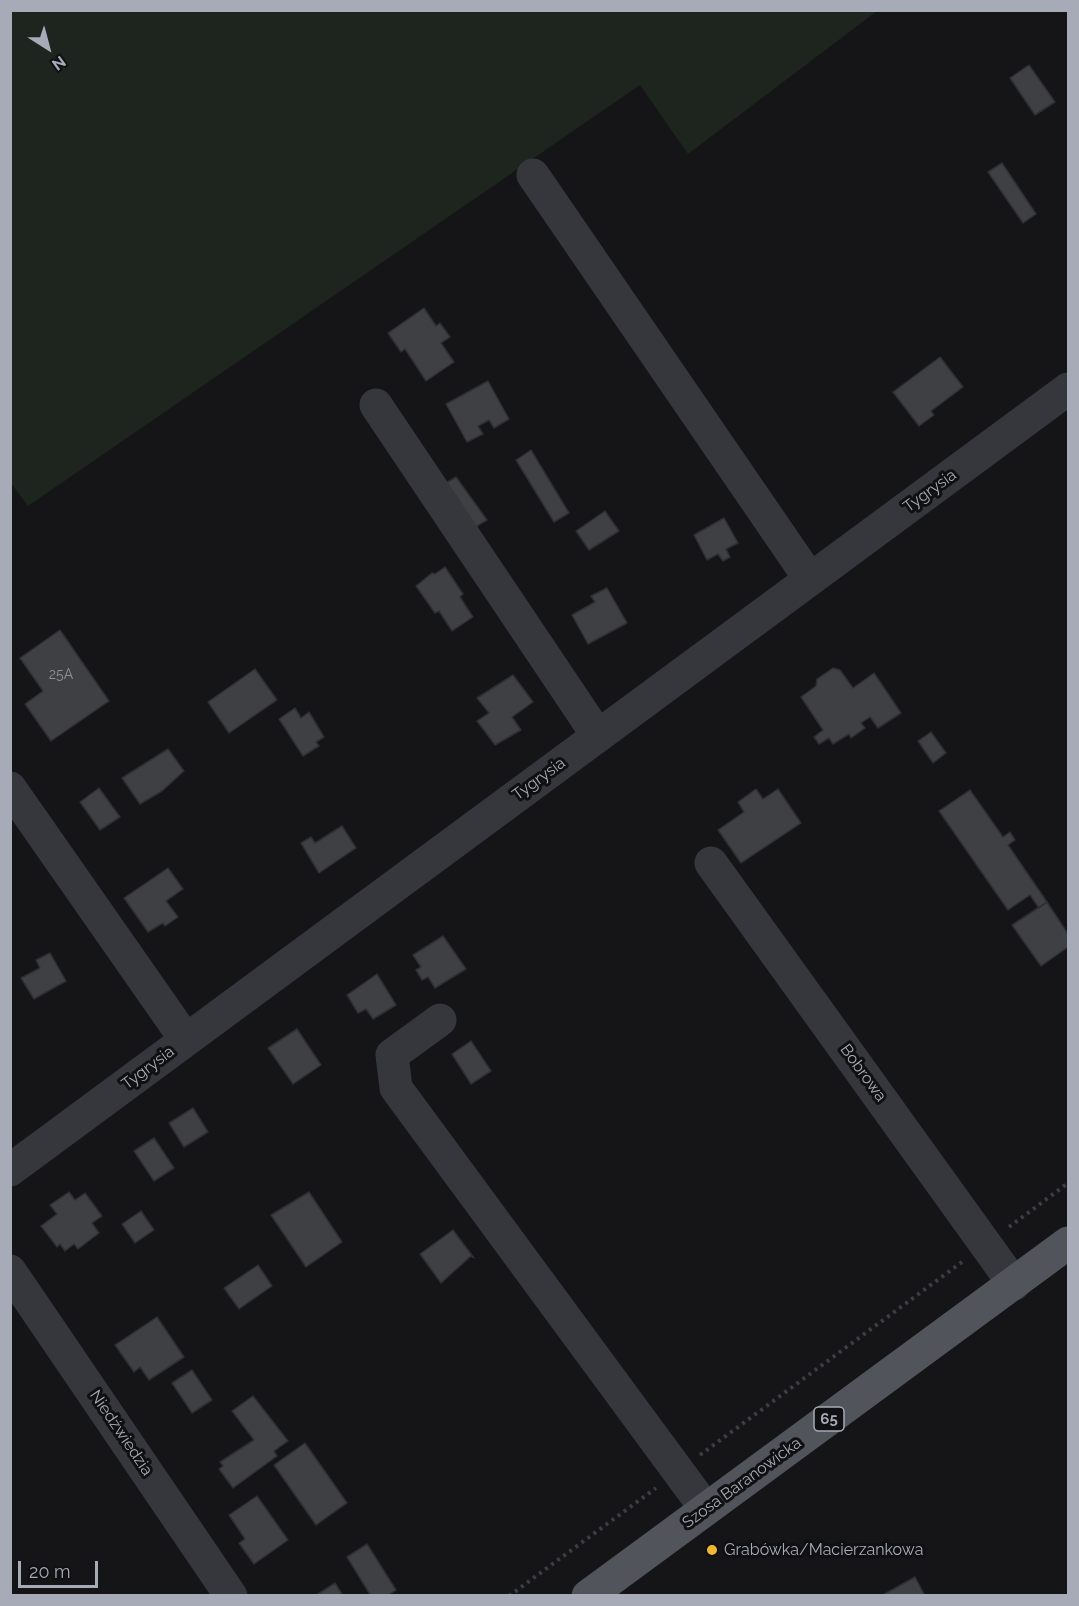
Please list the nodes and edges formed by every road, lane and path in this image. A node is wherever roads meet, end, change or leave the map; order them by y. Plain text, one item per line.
1 (533, 175) dead end
2 (1068, 389) edge
3 (376, 405) dead end
4 (810, 579) junction
5 (598, 736) junction
6 (10, 788) edge
7 (711, 863) dead end
8 (440, 1020) dead end
9 (186, 1040) junction
10 (10, 1170) edge
11 (1068, 1183) edge
12 (1068, 1242) edge
13 (986, 1244) junction
14 (10, 1271) edge
15 (1014, 1284) junction
16 (678, 1472) junction
17 (706, 1509) junction
18 (231, 1596) edge
19 (509, 1596) edge
20 (588, 1596) edge

1 - 4 street
2 - 4 street, Tygrysia
3 - 5 street
4 - 5 street, Tygrysia
5 - 9 street, Tygrysia
6 - 9 street
7 - 13 street, Bobrowa
8 - 16 street
9 - 10 street, Tygrysia
11 - 13 path
12 - 15 main road, Szosa Baranowicka / 65
13 - 15 street, Bobrowa
13 - 16 path
14 - 18 street, Niedźwiedzia
15 - 17 main road, Szosa Baranowicka / 65
16 - 17 street
16 - 19 path
17 - 20 main road, Szosa Baranowicka / 65

